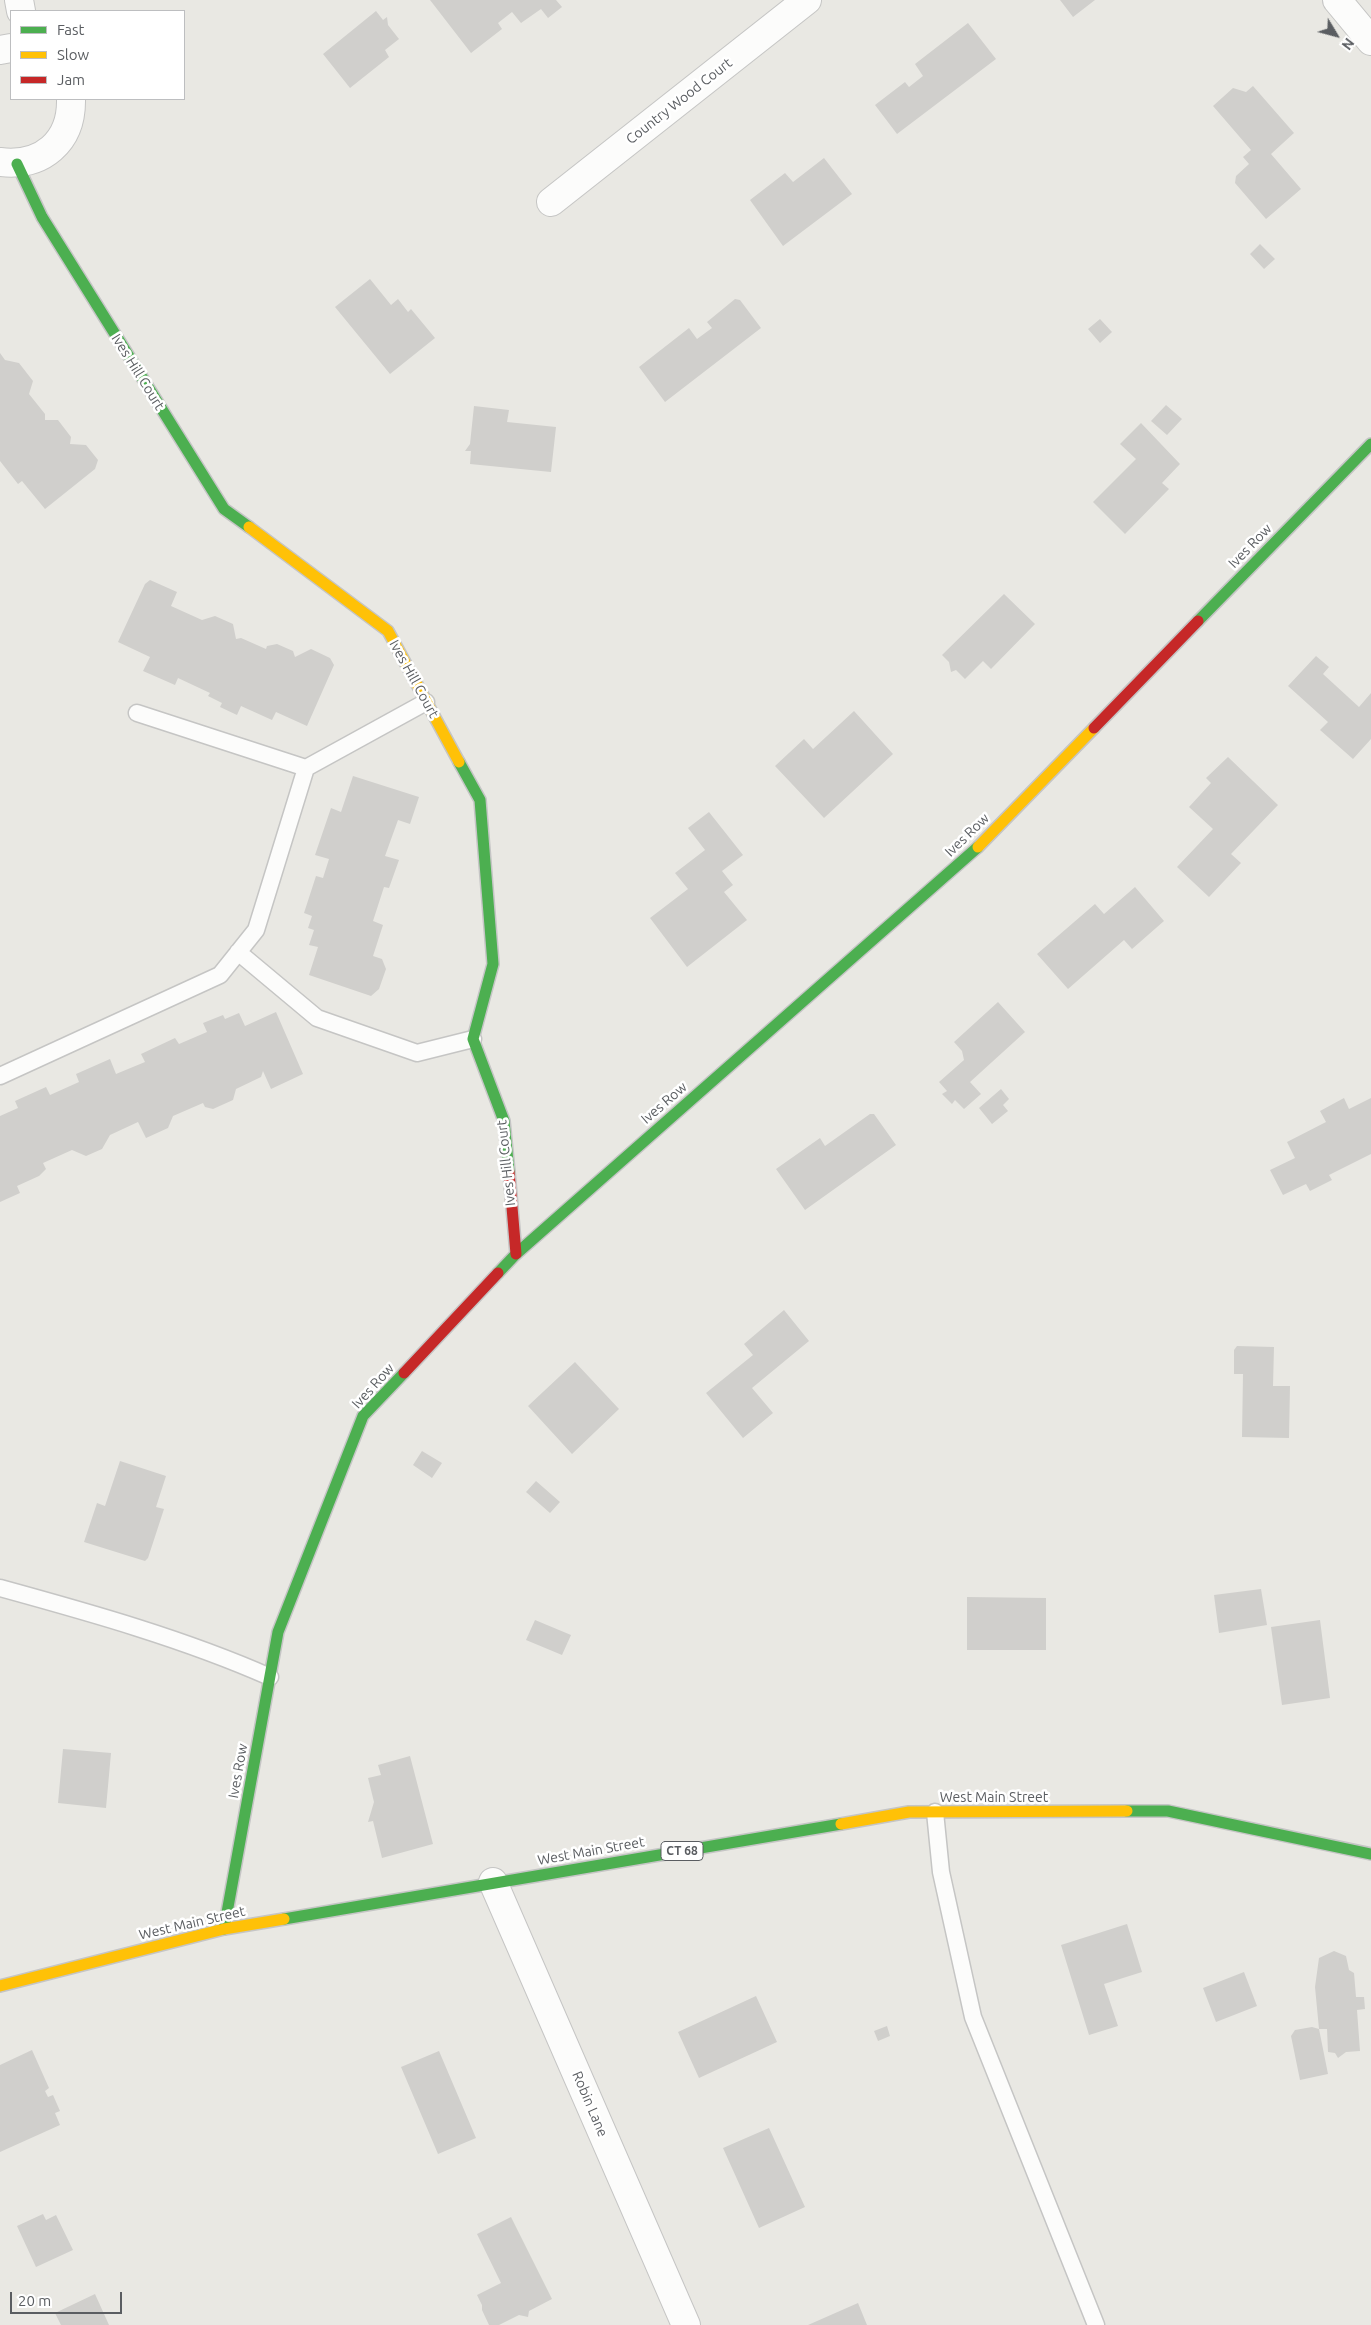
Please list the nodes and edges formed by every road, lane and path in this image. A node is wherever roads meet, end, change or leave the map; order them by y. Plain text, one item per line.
1 (807, 0) edge
2 (1337, 0) edge
3 (1371, 41) edge
4 (71, 100) edge
5 (9, 163) edge
6 (551, 202) dead end
7 (1371, 444) edge
8 (426, 702) junction
9 (137, 713) dead end
10 (306, 768) junction
11 (238, 952) junction
12 (473, 1040) junction
13 (0, 1076) edge
14 (516, 1254) junction
15 (0, 1588) edge
16 (270, 1677) junction
17 (935, 1812) junction
18 (1371, 1854) edge
19 (493, 1882) junction
20 (224, 1929) junction
21 (0, 1986) edge
22 (686, 2325) edge
23 (1096, 2325) edge

1 - 6 street, Country Wood Court
2 - 3 street
4 - 5 street, Ives Hill Court
5 - 8 street, Ives Hill Court
7 - 14 street, Ives Row
8 - 10 lane
8 - 12 street, Ives Hill Court
9 - 10 lane
10 - 11 lane
11 - 12 lane
11 - 13 lane
12 - 14 street, Ives Hill Court
14 - 16 street, Ives Row
15 - 16 lane
16 - 20 street, Ives Row
17 - 18 street, West Main Street / CT 68
17 - 19 street, West Main Street / CT 68
17 - 23 lane
19 - 20 street, West Main Street / CT 68
19 - 22 street, Robin Lane
20 - 21 street, West Main Street / CT 68

